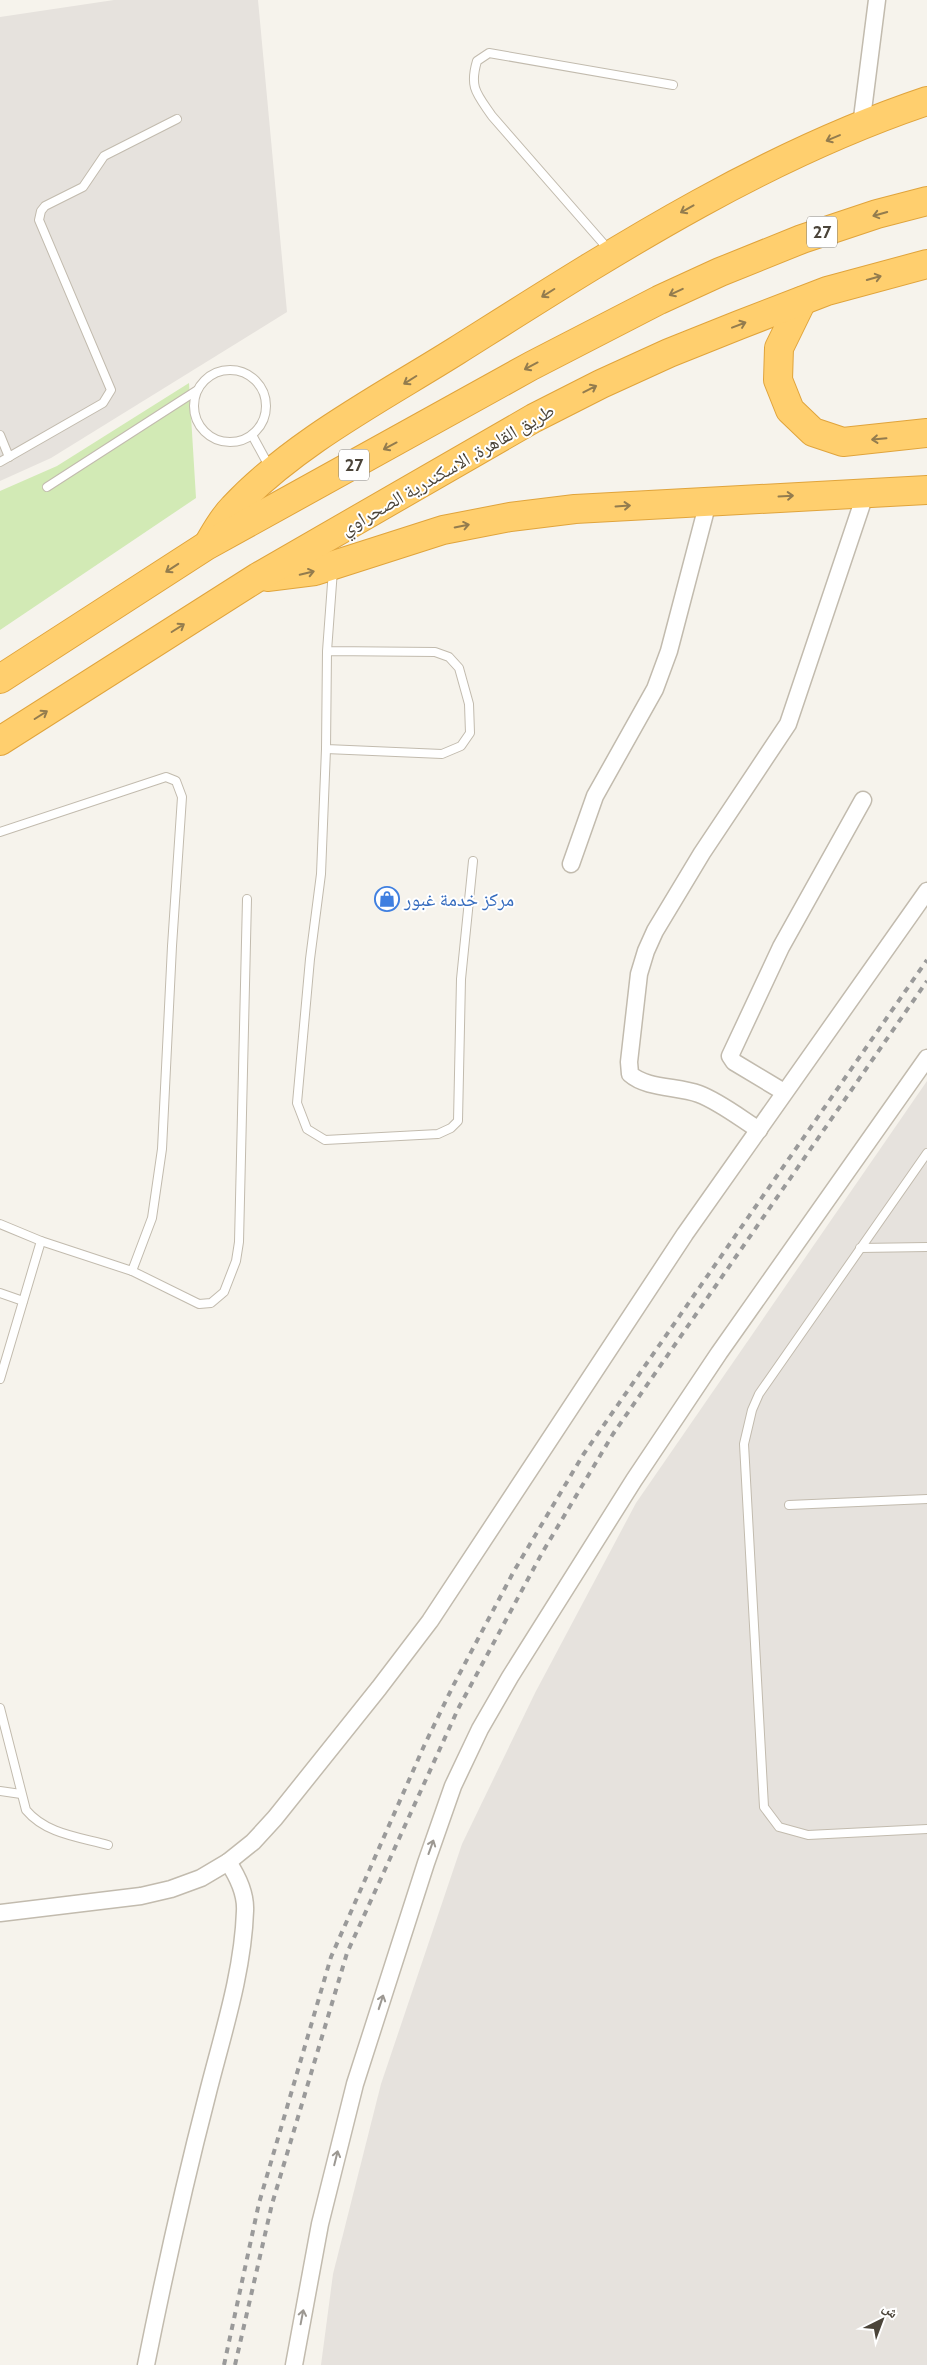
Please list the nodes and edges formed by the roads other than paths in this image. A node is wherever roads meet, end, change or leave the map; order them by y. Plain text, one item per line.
1 (877, 0) edge
2 (673, 85) dead end
3 (927, 101) edge
4 (177, 119) dead end
5 (861, 126) junction
6 (927, 201) edge
7 (612, 253) junction
8 (927, 264) edge
9 (814, 296) junction
10 (196, 391) junction
11 (927, 434) edge
12 (0, 435) edge
13 (252, 435) junction
14 (9, 456) junction
15 (0, 462) edge
16 (272, 472) junction
17 (47, 487) dead end
18 (927, 490) edge
19 (866, 492) junction
20 (708, 502) junction
21 (206, 546) junction
22 (334, 565) junction
23 (258, 577) junction
24 (327, 651) junction
25 (0, 679) edge
26 (0, 741) edge
27 (326, 749) junction
28 (862, 800) dead end
29 (0, 832) edge
30 (473, 861) dead end
31 (571, 864) dead end
32 (927, 891) edge
33 (247, 899) dead end
34 (927, 1058) edge
35 (784, 1092) junction
36 (759, 1130) junction
37 (927, 1153) edge
38 (0, 1224) edge
39 (41, 1241) junction
40 (927, 1247) edge
41 (860, 1248) junction
42 (132, 1271) junction
43 (0, 1293) edge
44 (23, 1301) junction
45 (0, 1379) edge
46 (927, 1499) edge
47 (789, 1505) dead end
48 (0, 1708) edge
49 (0, 1738) edge
50 (8, 1741) junction
51 (0, 1791) edge
52 (21, 1794) junction
53 (927, 1829) edge
54 (108, 1845) dead end
55 (228, 1862) junction
56 (0, 1913) edge
57 (146, 2365) edge
58 (294, 2365) edge

1 - 5 street
2 - 7 lane
3 - 5 highway
4 - 14 lane
5 -> 7 highway
6 -> 21 highway, 27
7 -> 16 highway
9 -> 8 highway, طريق القاهرة, الاسكندرية الصحراوي
11 -> 9 highway
23 -> 9 highway, طريق القاهرة, الاسكندرية الصحراوي
10 - 13 lane
10 - 13 lane
10 - 17 lane
12 - 14 lane
13 - 16 lane
14 - 15 lane
16 - 21 highway
18 - 19 highway
20 -> 19 highway
19 - 36 street
22 -> 20 highway
20 - 31 street
21 -> 25 highway, 27
23 -> 22 highway
22 - 24 lane
26 -> 23 highway, طريق القاهرة, الاسكندرية الصحراوي
24 - 27 lane
24 - 27 lane
27 - 30 lane
28 - 35 street
29 - 42 lane
32 - 35 street
33 - 42 lane
58 -> 34 street
35 - 36 street
36 - 55 street
37 - 41 lane
38 - 39 lane
39 - 42 lane
39 - 44 lane
40 - 41 lane
41 - 53 lane
43 - 44 lane
44 - 45 lane
46 - 47 lane
48 - 50 lane
49 - 50 lane
50 - 52 lane
51 - 52 lane
52 - 54 lane
55 - 56 street
55 - 57 street

